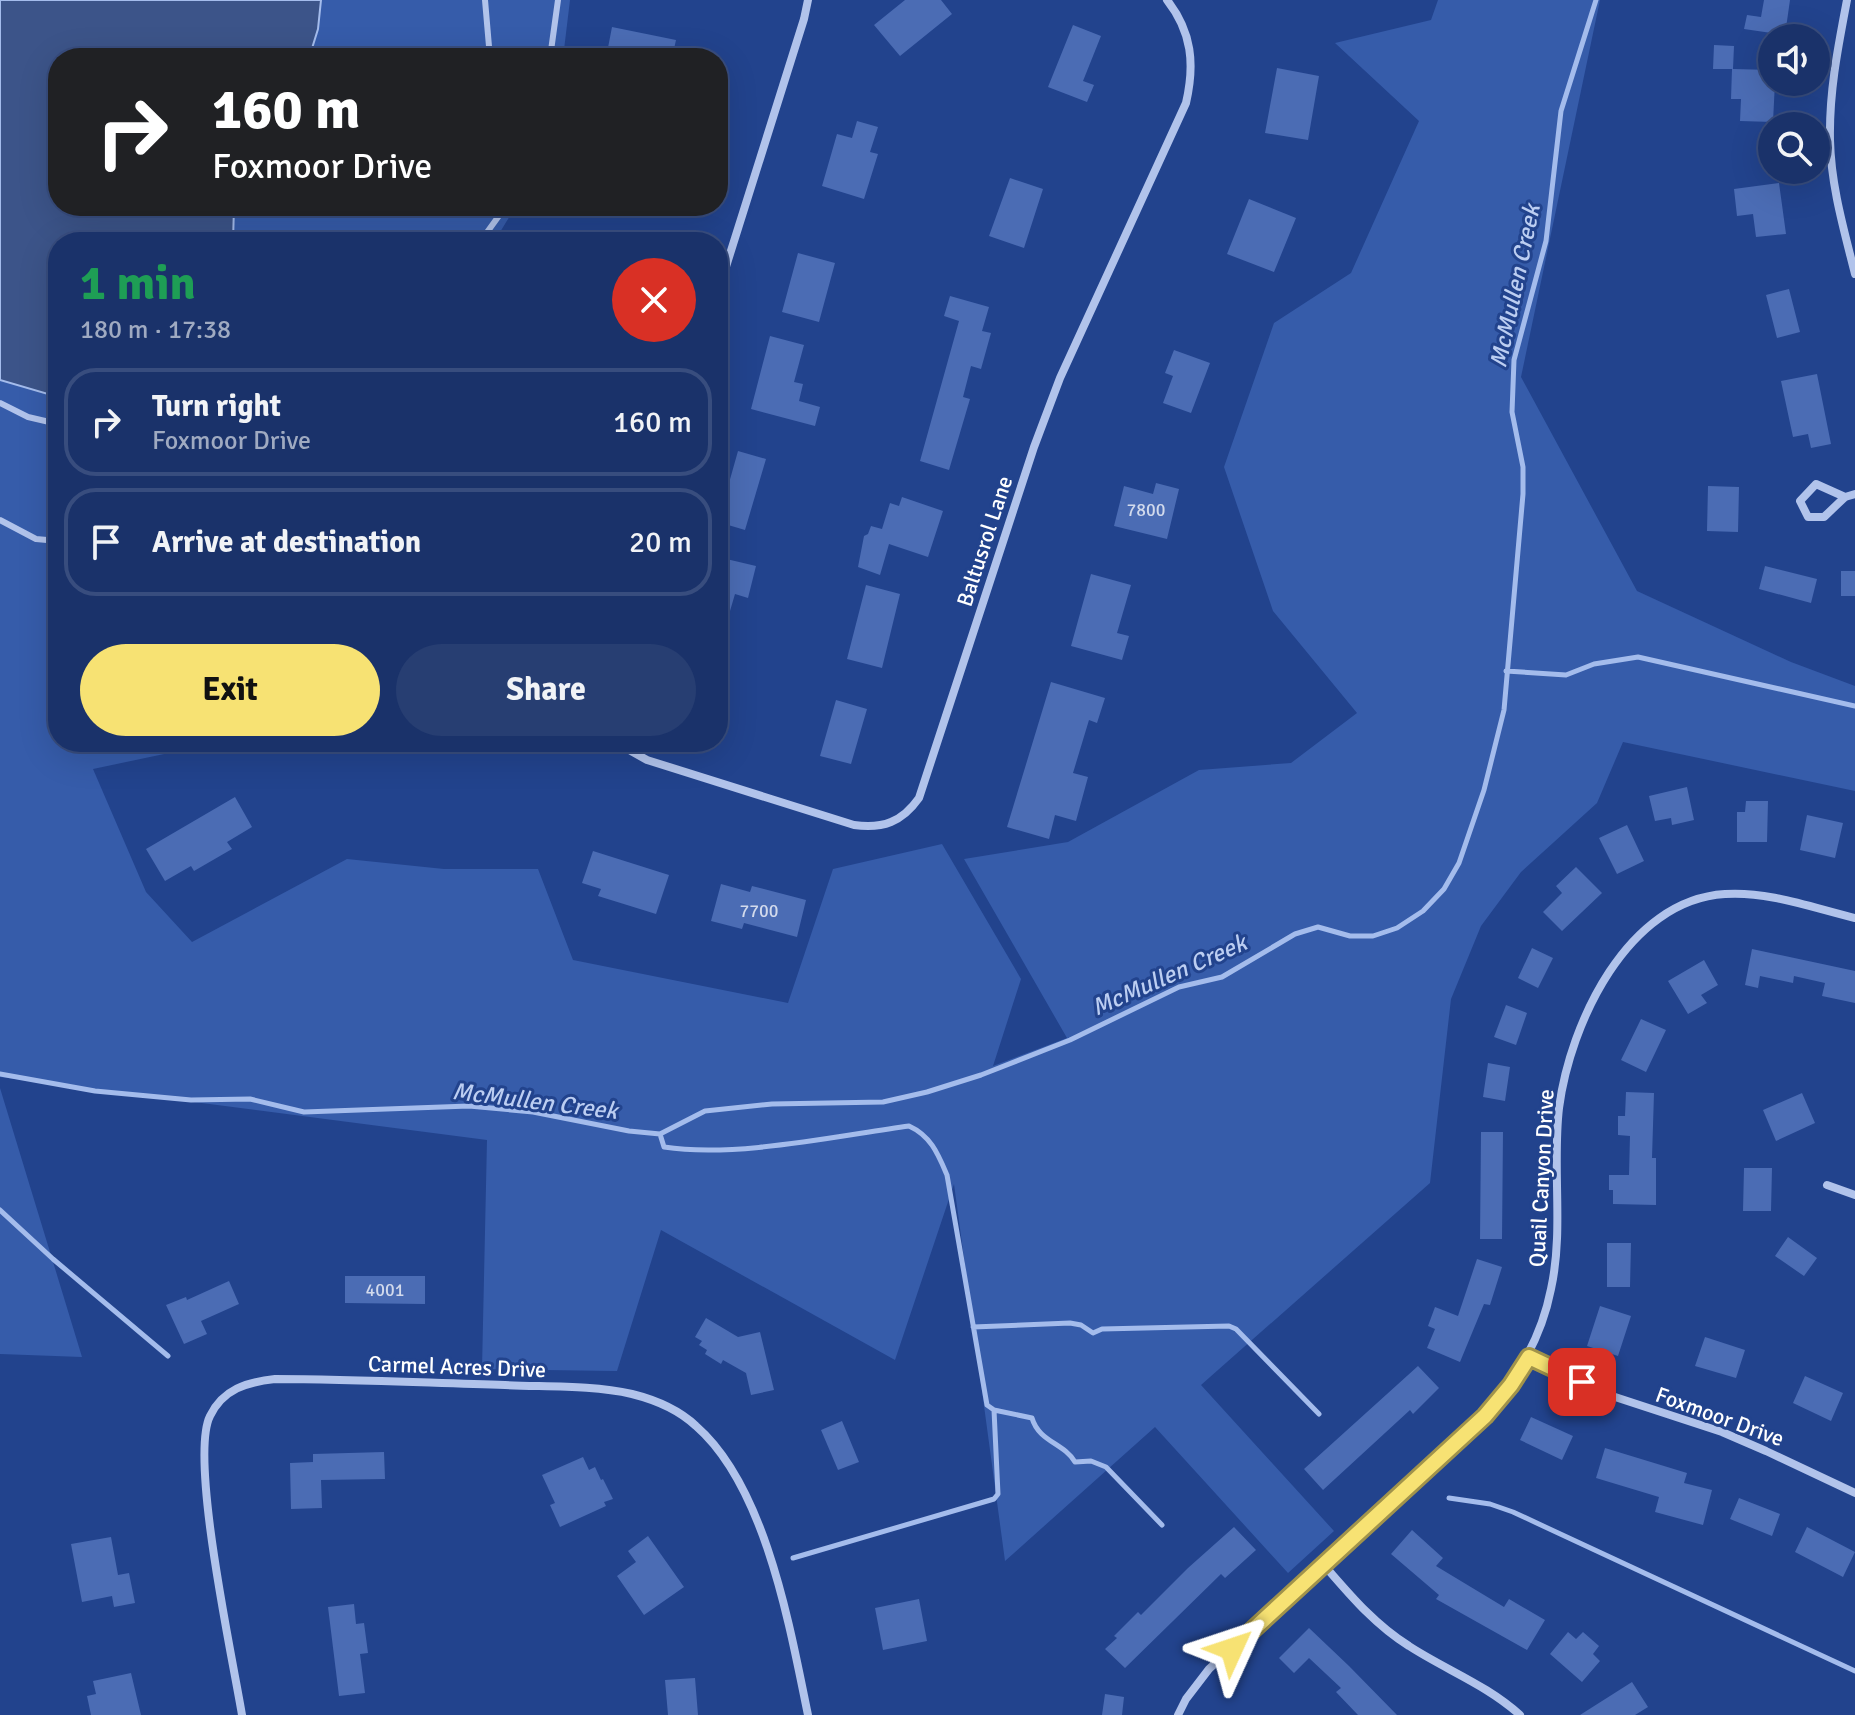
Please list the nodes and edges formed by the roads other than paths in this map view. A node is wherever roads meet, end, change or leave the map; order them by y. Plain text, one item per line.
1 (485, 0) edge
2 (558, 0) edge
3 (808, 0) edge
4 (1167, 0) edge
5 (1847, 0) edge
6 (489, 48) edge
7 (551, 48) edge
8 (728, 260) edge
9 (1855, 274) edge
10 (0, 403) edge
11 (48, 422) edge
12 (1855, 494) edge
13 (1845, 497) junction
14 (0, 520) edge
15 (48, 540) edge
16 (635, 752) edge
17 (1855, 918) edge
18 (1827, 1185) dead end
19 (1855, 1195) edge
20 (1529, 1357) junction
21 (1855, 1493) edge
22 (1324, 1565) junction
23 (242, 1715) edge
24 (808, 1715) edge
25 (1178, 1715) edge
26 (1520, 1715) edge

1 - 6 lane
2 - 7 lane
3 - 8 street
4 - 16 street, Baltusrol Lane
5 - 9 street
10 - 11 lane
12 - 13 street
13 - 13 street
14 - 15 lane
17 - 20 street, Quail Canyon Drive
18 - 19 street
20 - 21 street, Foxmoor Drive
20 - 22 street, Quail Canyon Drive
22 - 25 street, Quail Canyon Drive
22 - 26 street
23 - 24 street, Carmel Acres Drive

